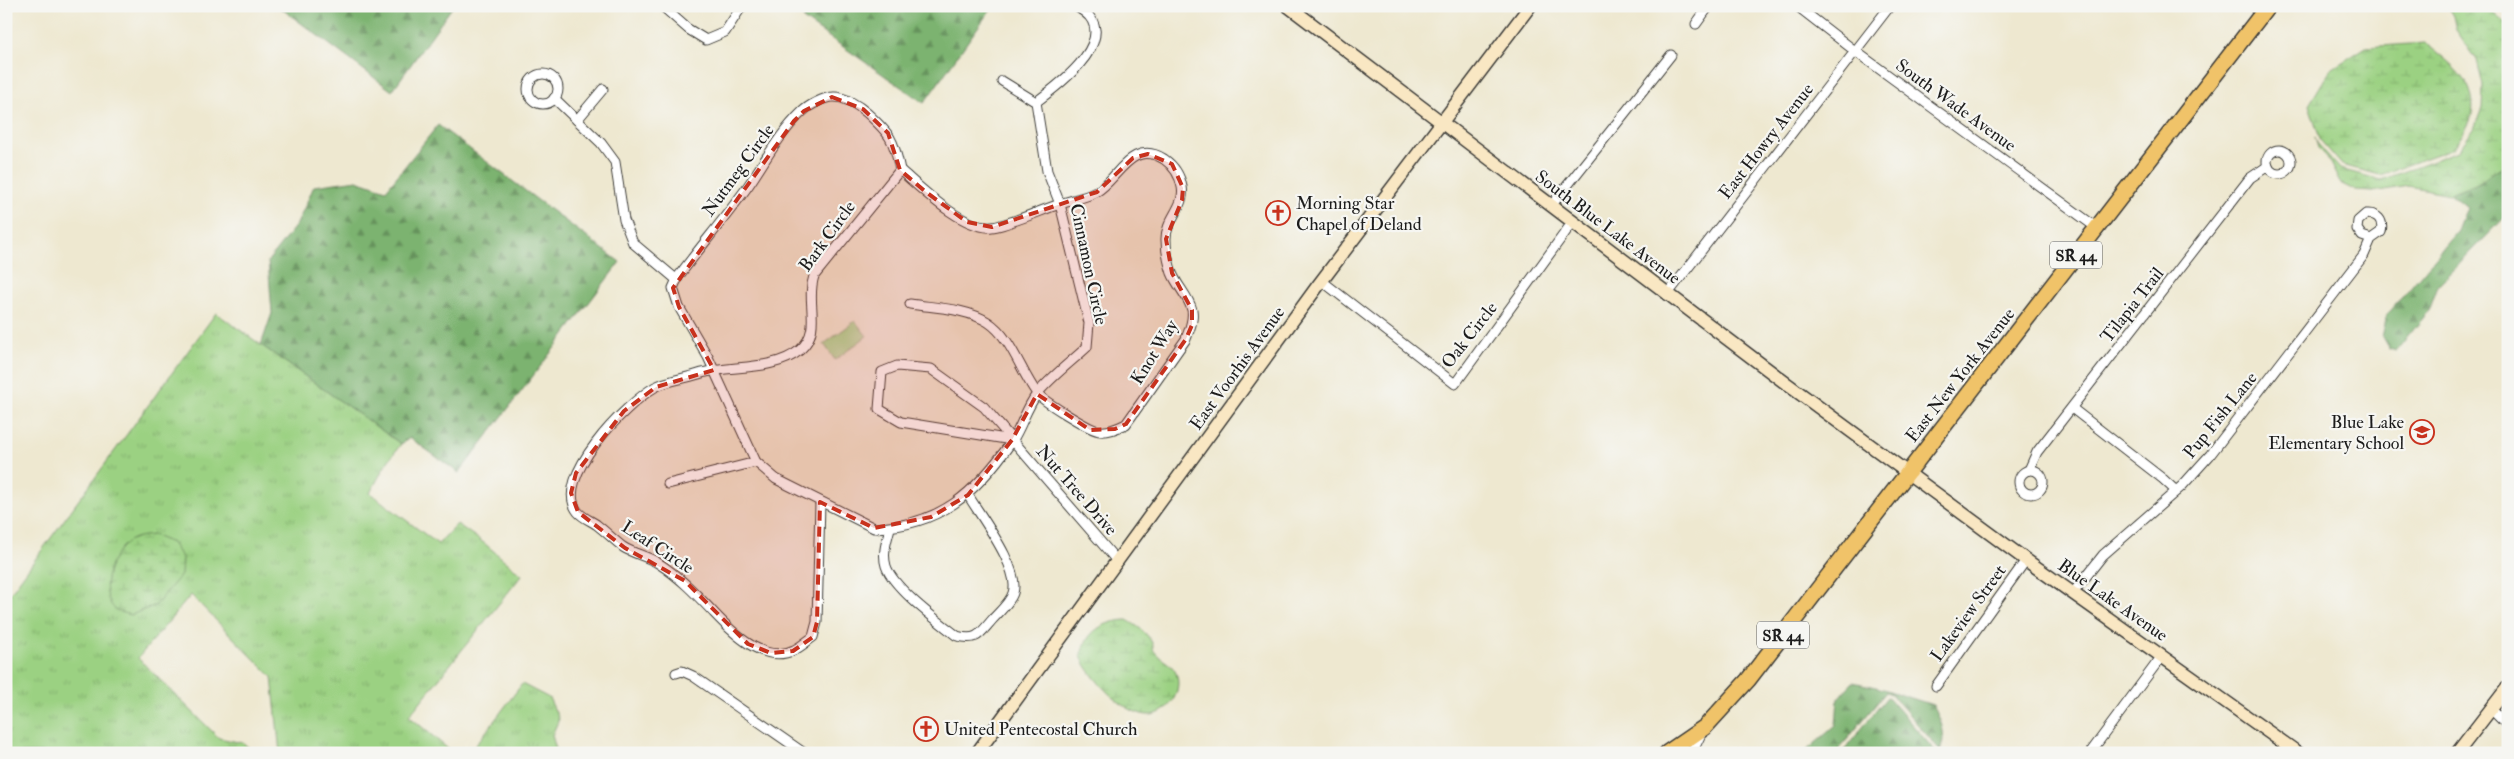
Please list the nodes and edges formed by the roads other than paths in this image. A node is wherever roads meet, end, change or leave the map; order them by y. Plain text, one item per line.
1 (662, 6) edge
2 (742, 6) edge
3 (1076, 6) edge
4 (1288, 6) edge
5 (1530, 6) edge
6 (1709, 6) edge
7 (1796, 6) edge
8 (1890, 6) edge
9 (2268, 6) edge
10 (1696, 24) dead end
11 (1855, 51) junction
12 (1671, 55) dead end
13 (1002, 81) dead end
14 (603, 89) dead end
15 (554, 98) dead end
16 (1036, 102) junction
17 (577, 120) junction
18 (1442, 122) junction
19 (2268, 166) dead end
20 (900, 170) junction
21 (1060, 204) junction
22 (1551, 206) junction
23 (1572, 223) junction
24 (2097, 228) junction
25 (2371, 238) dead end
26 (677, 280) junction
27 (1322, 281) junction
28 (1667, 295) junction
29 (910, 304) dead end
30 (714, 370) junction
31 (1037, 394) junction
32 (2073, 409) junction
33 (1012, 440) junction
34 (756, 462) junction
35 (2029, 470) dead end
36 (1908, 472) junction
37 (668, 484) dead end
38 (2176, 491) junction
39 (968, 495) junction
40 (820, 502) junction
41 (890, 528) junction
42 (2026, 560) junction
43 (1118, 562) junction
44 (2073, 593) junction
45 (2162, 656) junction
46 (676, 673) dead end
47 (1936, 686) dead end
48 (2508, 687) edge
49 (2491, 709) junction
50 (2508, 726) edge
51 (1705, 727) junction
52 (804, 753) edge
53 (977, 753) edge
54 (1667, 753) edge
55 (1692, 753) edge
56 (2090, 753) edge
57 (2298, 753) edge
58 (2457, 753) edge

1 - 2 street
3 - 16 street
4 - 18 main road, South Blue Lake Avenue
5 - 18 main road, East Voorhis Avenue
6 - 10 street
7 - 11 street, South Wade Avenue
8 - 11 street, East Howry Avenue
9 - 24 main road, East New York Avenue / SR 44
11 - 24 street, South Wade Avenue
11 - 28 street, East Howry Avenue
12 - 22 street
13 - 16 street
14 - 17 street
15 - 17 street
16 - 21 street, Cinnamon Circle
17 - 26 street
18 - 22 main road, South Blue Lake Avenue
18 - 27 main road, East Voorhis Avenue
19 - 32 street, Tilapia Trail
20 - 21 street
20 - 26 street, Nutmeg Circle
20 - 30 street, Bark Circle
21 - 31 street, Cinnamon Circle
21 - 31 street, Knot Way
22 - 23 main road, South Blue Lake Avenue
23 - 27 street, Oak Circle
23 - 28 main road, South Blue Lake Avenue
24 - 36 main road, East New York Avenue / SR 44
25 - 38 street, Pup Fish Lane
26 - 30 street
27 - 43 main road, East Voorhis Avenue
28 - 36 main road, South Blue Lake Avenue
29 - 31 street, Knot Way
30 - 34 street
30 - 40 street, Leaf Circle
31 - 33 street, Cinnamon Circle
32 - 35 street, Tilapia Trail
32 - 38 street
33 - 33 street, Nut Tree Drive
33 - 39 street, Cinnamon Circle
33 - 43 street, Nut Tree Drive
34 - 37 street
34 - 40 street, Cinnamon Circle
36 - 42 main road, Blue Lake Avenue
36 - 51 main road, East New York Avenue / SR 44
38 - 44 street, Pup Fish Lane
39 - 41 street, Cinnamon Circle
39 - 41 street
40 - 41 street, Cinnamon Circle
42 - 44 main road, Blue Lake Avenue
42 - 47 street, Lakeview Street
43 - 53 main road, East Voorhis Avenue
44 - 45 main road, Blue Lake Avenue
45 - 56 street
45 - 57 main road, Blue Lake Avenue
46 - 52 street
48 - 49 main road
49 - 50 street
49 - 58 main road
51 - 54 main road, East New York Avenue / SR 44
51 - 55 street

